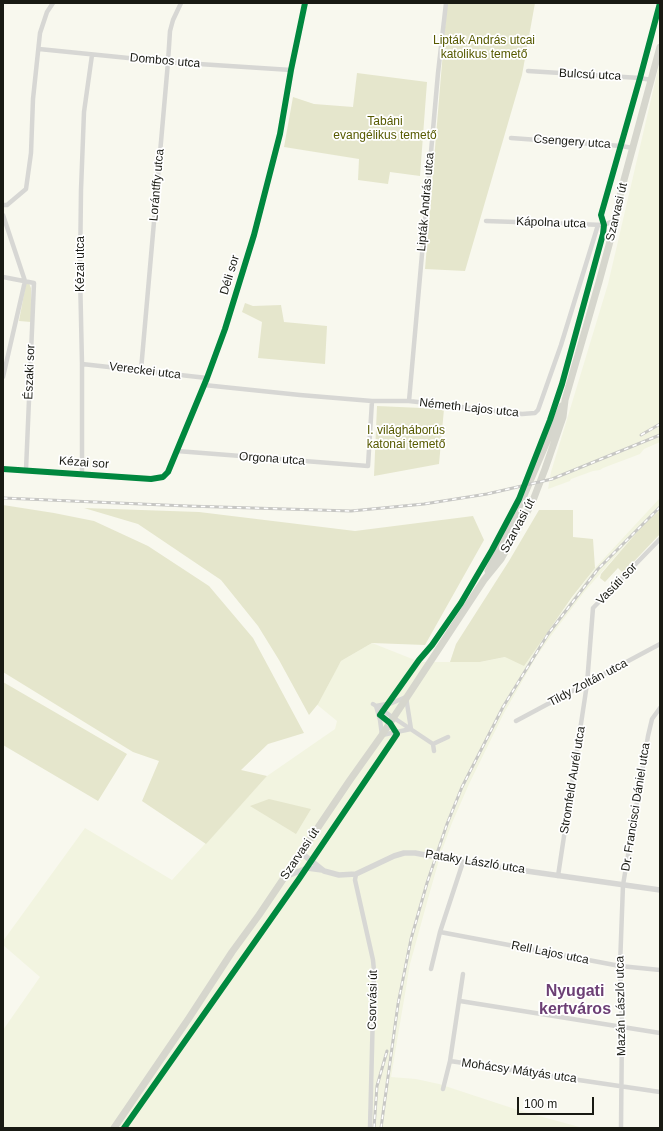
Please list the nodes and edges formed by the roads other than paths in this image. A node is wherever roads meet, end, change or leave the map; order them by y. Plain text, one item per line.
1 (53, 3) edge
2 (181, 3) edge
3 (305, 3) edge
4 (446, 3) edge
5 (660, 47) edge
6 (39, 49) junction
7 (92, 55) junction
8 (168, 62) junction
9 (291, 70) junction
10 (528, 72) dead end
11 (651, 80) junction
12 (511, 138) dead end
13 (633, 148) junction
14 (3, 205) edge
15 (3, 215) edge
16 (615, 220) junction
17 (486, 221) dead end
18 (598, 225) junction
19 (3, 277) edge
20 (25, 281) junction
21 (82, 364) junction
22 (141, 370) junction
23 (3, 377) edge
24 (207, 378) junction
25 (204, 385) junction
26 (565, 400) junction
27 (372, 401) junction
28 (409, 401) junction
29 (177, 451) junction
30 (3, 469) edge
31 (26, 470) junction
32 (82, 474) junction
33 (163, 477) joint
34 (659, 541) edge
35 (484, 580) junction
36 (660, 644) edge
37 (587, 684) junction
38 (406, 697) junction
39 (374, 705) junction
40 (660, 708) edge
41 (393, 718) junction
42 (516, 721) dead end
43 (411, 730) junction
44 (382, 735) junction
45 (448, 737) dead end
46 (433, 744) junction
47 (434, 751) dead end
48 (300, 852) junction
49 (463, 862) junction
50 (324, 870) junction
51 (356, 874) junction
52 (558, 876) junction
53 (285, 877) junction
54 (623, 885) junction
55 (660, 890) edge
56 (440, 932) junction
57 (620, 966) junction
58 (431, 969) dead end
59 (660, 970) edge
60 (463, 974) dead end
61 (460, 1001) junction
62 (622, 1027) junction
63 (660, 1033) edge
64 (450, 1061) junction
65 (622, 1086) junction
66 (444, 1089) dead end
67 (660, 1092) edge
68 (114, 1128) edge
69 (370, 1128) edge
70 (621, 1128) edge

1 - 6 street
2 - 8 street, Lorántffy utca
3 - 9 street, Déli sor
4 - 28 street, Lipták András utca
5 - 11 main road, Szarvasi út
6 - 7 street, Dombos utca
6 - 14 street
7 - 8 street, Dombos utca
7 - 21 street, Kézai utca
8 - 9 street, Dombos utca
8 - 22 street, Lorántffy utca
9 - 24 street, Déli sor
10 - 11 street, Bulcsú utca
11 - 13 main road, Szarvasi út
12 - 13 street, Csengery utca
13 - 16 main road, Szarvasi út
15 - 20 street
16 - 18 street, Kápolna utca
16 - 26 main road, Szarvasi út
17 - 18 street, Kápolna utca
18 - 28 street, Németh Lajos utca
19 - 20 street
20 - 23 street
20 - 31 street, Északi sor
21 - 22 street, Vereckei utca
21 - 32 street, Kézai utca
22 - 24 street, Vereckei utca
24 - 25 street, Déli sor
25 - 27 street, Németh Lajos utca
25 - 29 street, Déli sor
26 - 35 main road, Szarvasi út
26 - 35 main road, Szarvasi út
27 - 28 street, Németh Lajos utca
27 - 29 street, Orgona utca
29 - 33 street, Déli sor
30 - 31 street, Kézai sor
31 - 32 street, Kézai sor
32 - 33 street, Kézai sor
34 - 37 street, Vasúti sor
35 - 38 main road, Szarvasi út
36 - 37 street, Tildy Zoltán utca
37 - 42 street, Tildy Zoltán utca
37 - 52 street, Stromfeld Aurél utca
38 - 39 street
38 - 41 main road, Szarvasi út
38 - 43 street
39 - 41 street
39 - 44 street
40 - 54 street, Dr. Francisci Dániel utca
41 - 43 street
41 - 44 main road, Szarvasi út
43 - 44 street
43 - 46 street
44 - 48 main road, Szarvasi út
45 - 46 street
46 - 47 street
48 - 50 street, Pataky László utca
48 - 53 main road, Szarvasi út
49 - 51 street, Pataky László utca
49 - 52 street, Pataky László utca
49 - 56 street
50 - 51 street, Pataky László utca
50 - 53 street
51 - 69 street, Csorvási út
52 - 54 street, Pataky László utca
53 - 68 main road, Szarvasi út
54 - 55 street, Pataky László utca
54 - 57 street, Mazán László utca
56 - 57 street, Rell Lajos utca
56 - 58 street
57 - 59 street, Rell Lajos utca
57 - 62 street, Mazán László utca
60 - 61 street
61 - 62 street
61 - 64 street
62 - 63 street
62 - 65 street, Mazán László utca
64 - 65 street, Mohácsy Mátyás utca
64 - 66 street
65 - 67 street, Mohácsy Mátyás utca
65 - 70 street, Mazán László utca

